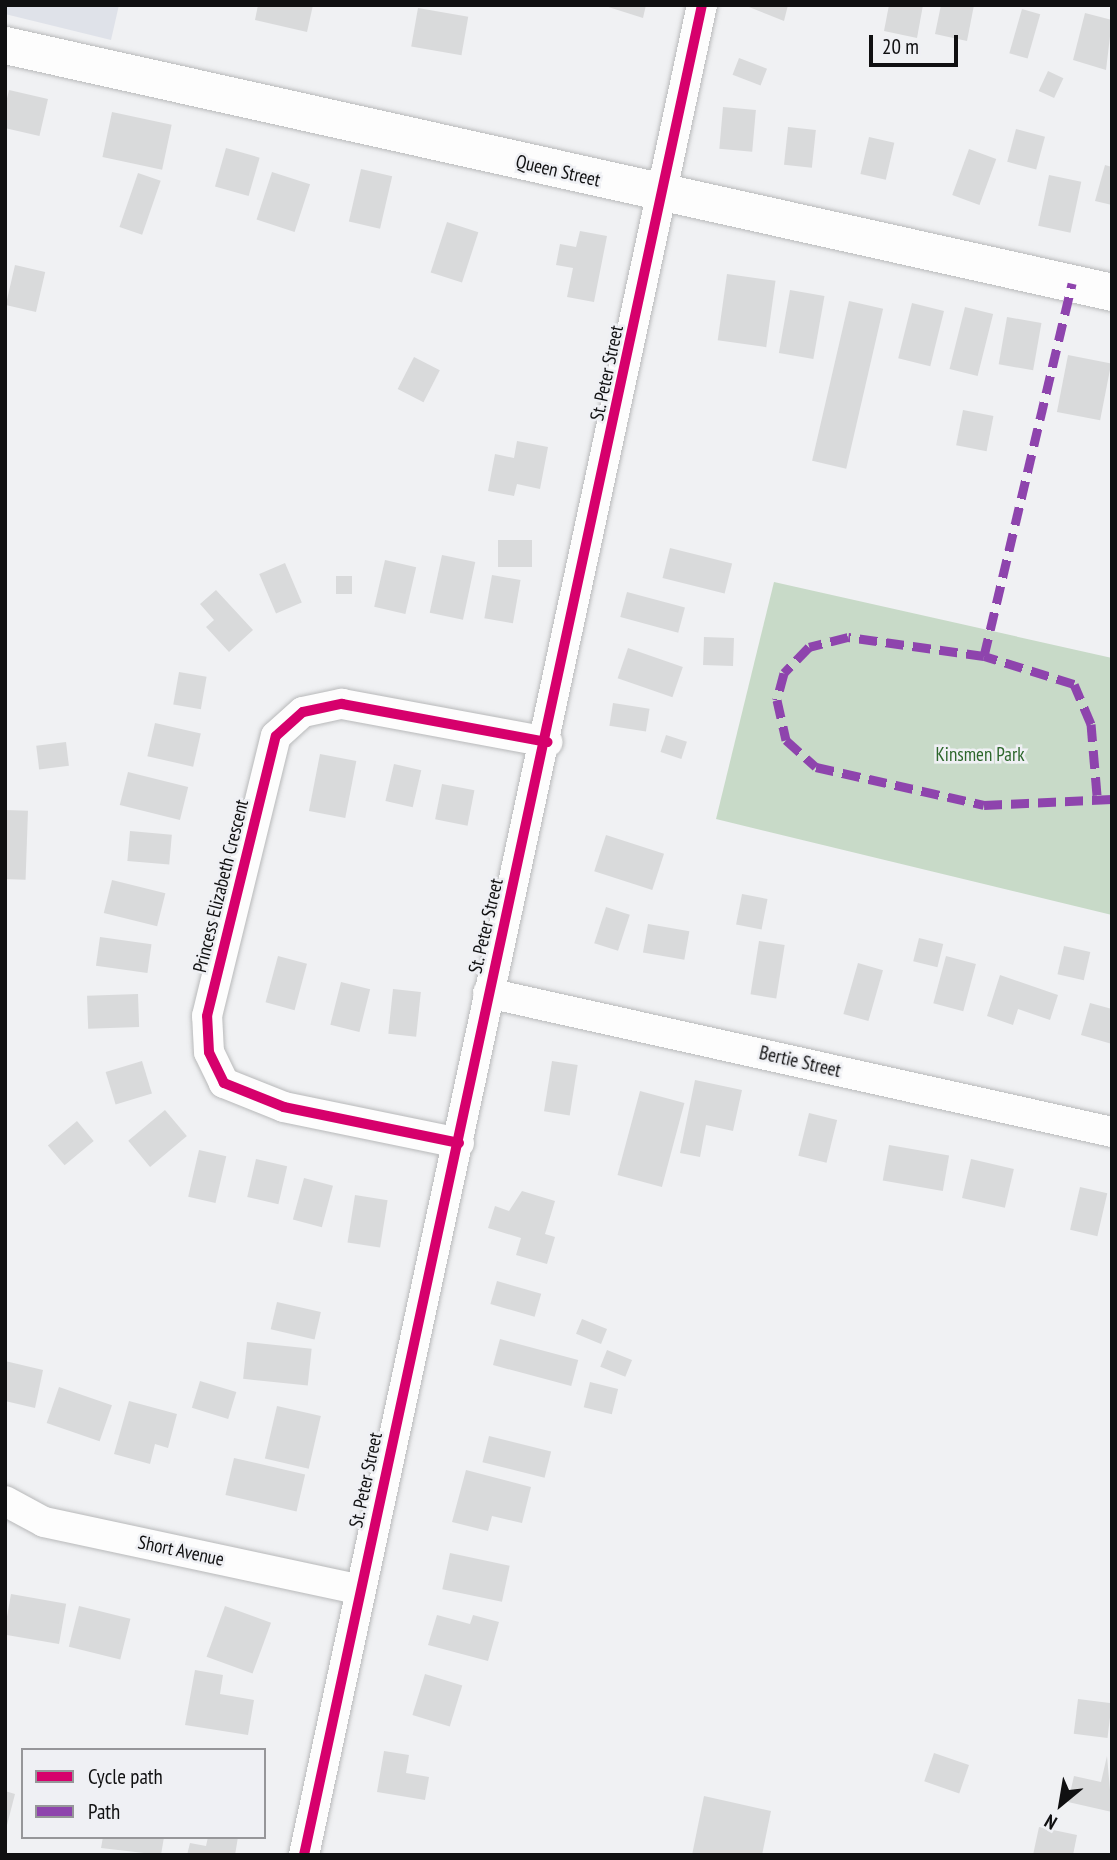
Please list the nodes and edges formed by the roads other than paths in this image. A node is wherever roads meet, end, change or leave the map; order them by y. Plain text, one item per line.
1 (702, 5) edge
2 (5, 45) edge
3 (662, 194) junction
4 (1112, 292) edge
5 (548, 742) junction
6 (488, 993) junction
7 (1112, 1132) edge
8 (459, 1143) junction
9 (5, 1501) edge
10 (360, 1590) junction
11 (304, 1855) edge

1 - 3 street, St. Peter Street
2 - 3 main road, Queen Street
3 - 4 main road, Queen Street
3 - 5 street, St. Peter Street
5 - 6 street, St. Peter Street
5 - 8 street, Princess Elizabeth Crescent
6 - 7 street, Bertie Street
6 - 8 street, St. Peter Street
8 - 10 street, St. Peter Street
9 - 10 street, Short Avenue
10 - 11 street, St. Peter Street

